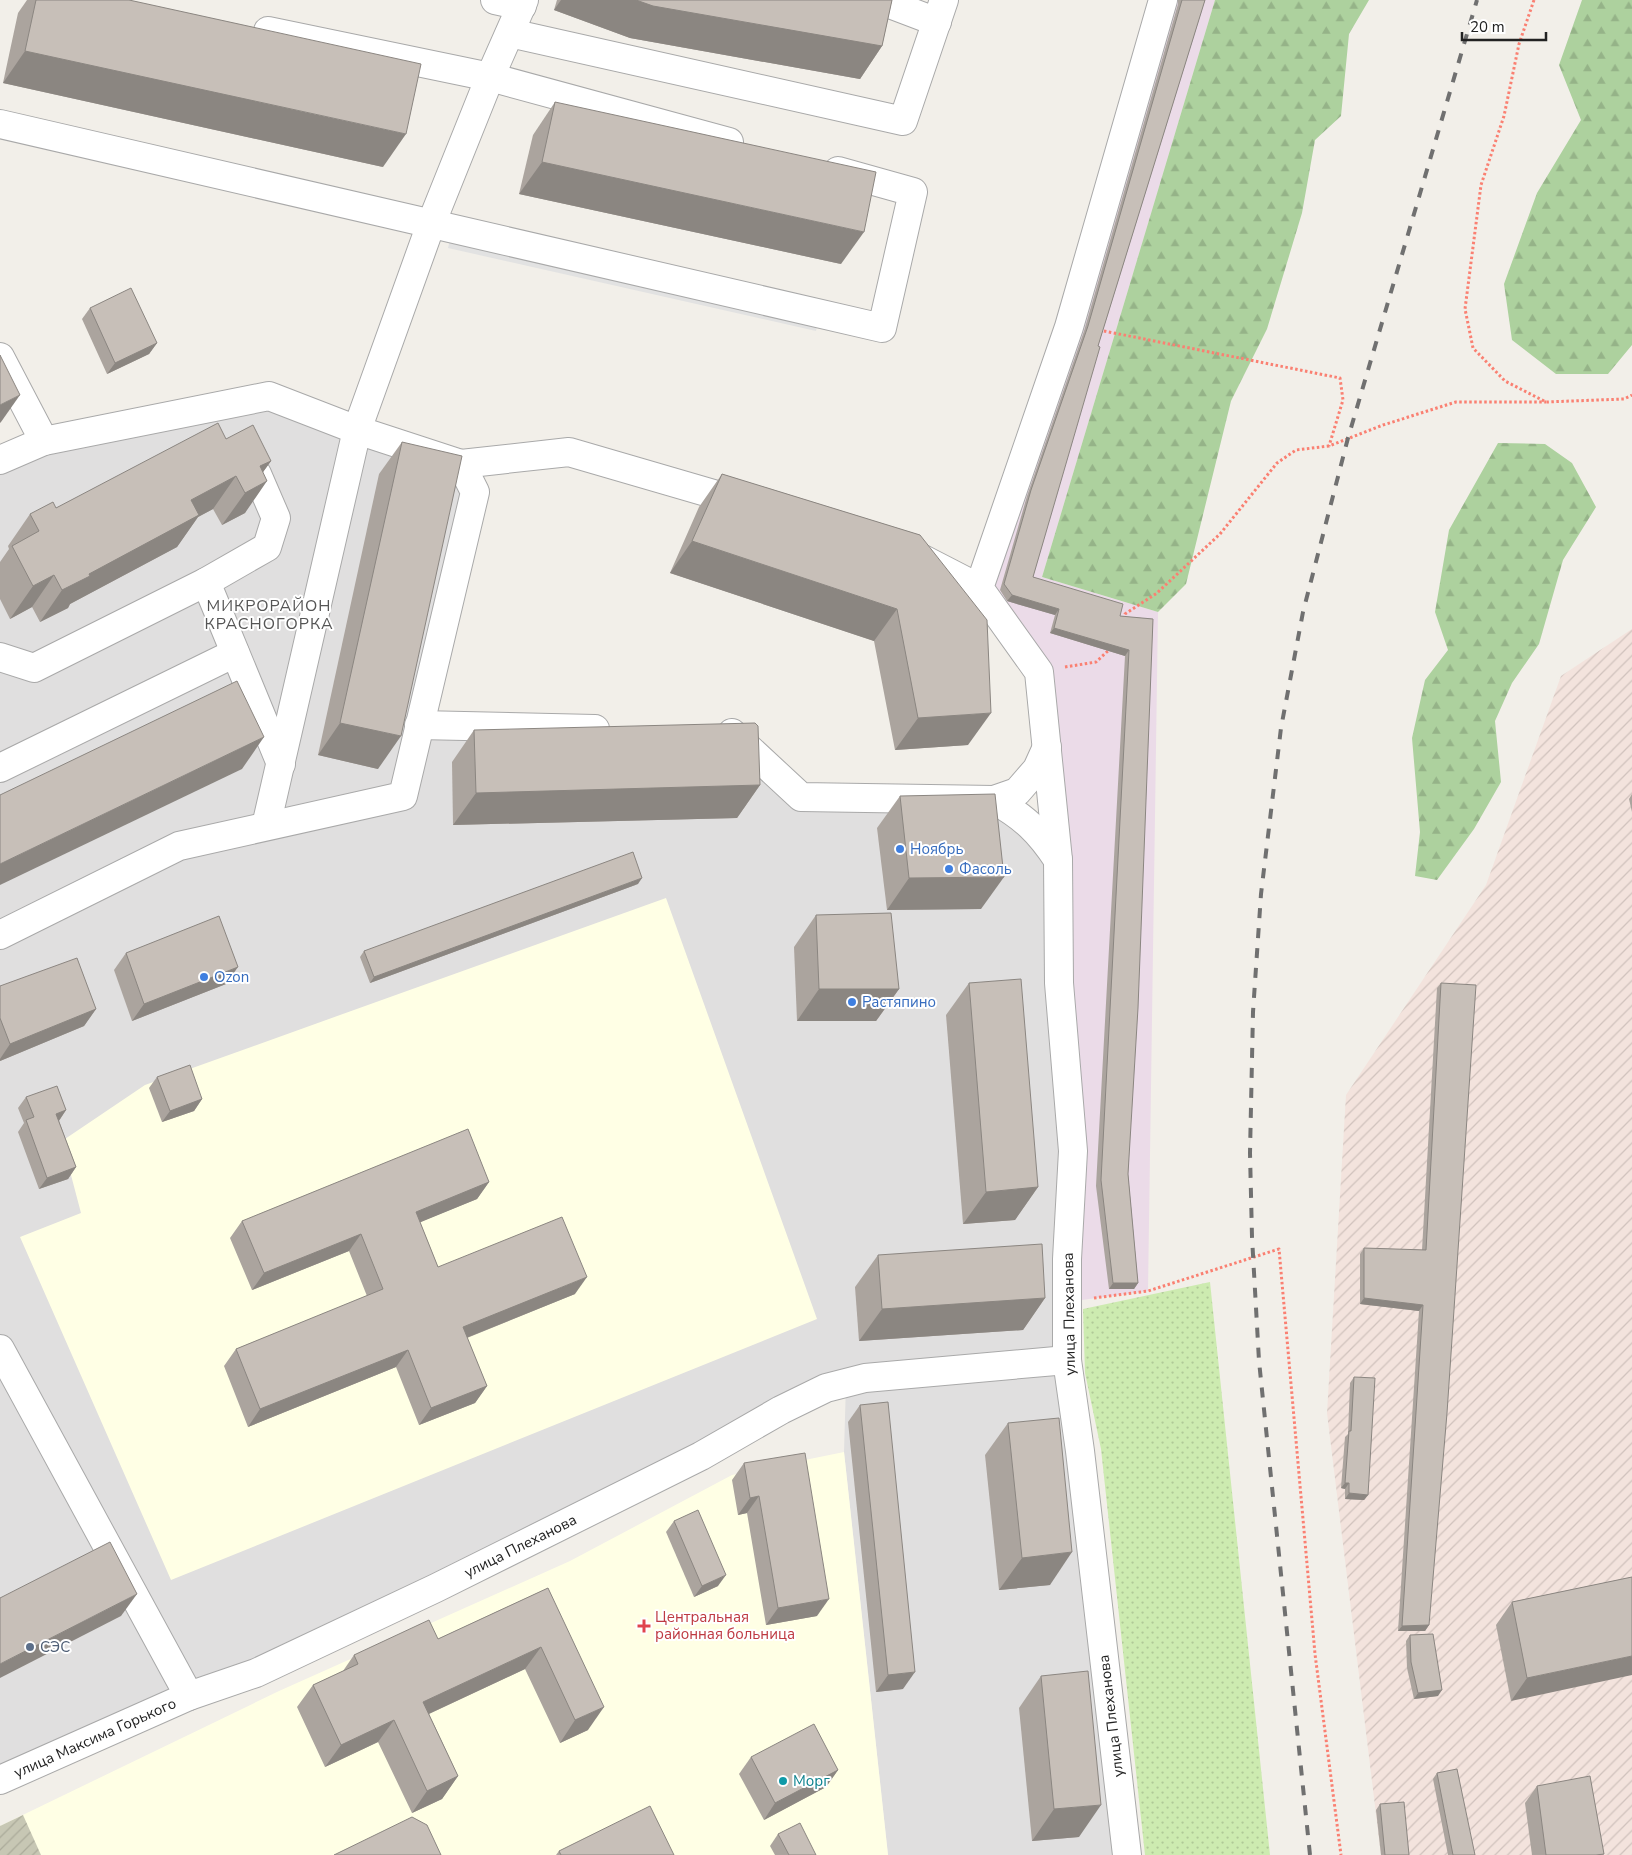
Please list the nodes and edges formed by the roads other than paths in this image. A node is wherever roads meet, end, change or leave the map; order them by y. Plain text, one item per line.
1 (494, 0) edge
2 (879, 0) edge
3 (1163, 0) edge
4 (523, 3) edge
5 (941, 11) edge
6 (248, 26) edge
7 (510, 33) junction
8 (490, 77) junction
9 (0, 124) edge
10 (750, 148) edge
11 (817, 166) edge
12 (431, 224) junction
13 (0, 357) edge
14 (357, 430) junction
15 (44, 441) junction
16 (0, 460) edge
17 (461, 464) junction
18 (257, 474) edge
19 (767, 510) edge
20 (890, 546) edge
21 (206, 582) junction
22 (979, 588) junction
23 (235, 653) junction
24 (0, 657) edge
25 (419, 725) junction
26 (623, 729) edge
27 (710, 731) edge
28 (1047, 748) junction
29 (280, 764) junction
30 (0, 768) edge
31 (994, 800) junction
32 (266, 826) junction
33 (1058, 860) junction
34 (0, 935) edge
35 (0, 1349) edge
36 (1067, 1360) junction
37 (189, 1696) junction
38 (0, 1780) edge
39 (1128, 1855) edge

1 - 4 street
2 - 5 street
3 - 22 street
4 - 7 street
5 - 7 street
6 - 8 street
7 - 8 street
8 - 10 street
8 - 12 street
9 - 12 street
11 - 12 street
12 - 14 street
13 - 15 street
14 - 15 street
14 - 17 street
14 - 29 street
15 - 16 street
17 - 19 street
17 - 25 street
18 - 21 street
20 - 22 street
21 - 23 street
21 - 24 street
22 - 28 street, улица Плеханова
23 - 29 street
23 - 30 street
25 - 26 street
25 - 32 street
27 - 31 street
28 - 31 street
28 - 33 street, улица Плеханова
29 - 32 street
31 - 33 street
32 - 34 street
33 - 36 street, улица Плеханова
35 - 37 street
36 - 37 street, улица Плеханова
36 - 39 street, улица Плеханова
37 - 38 street, улица Максима Горького

